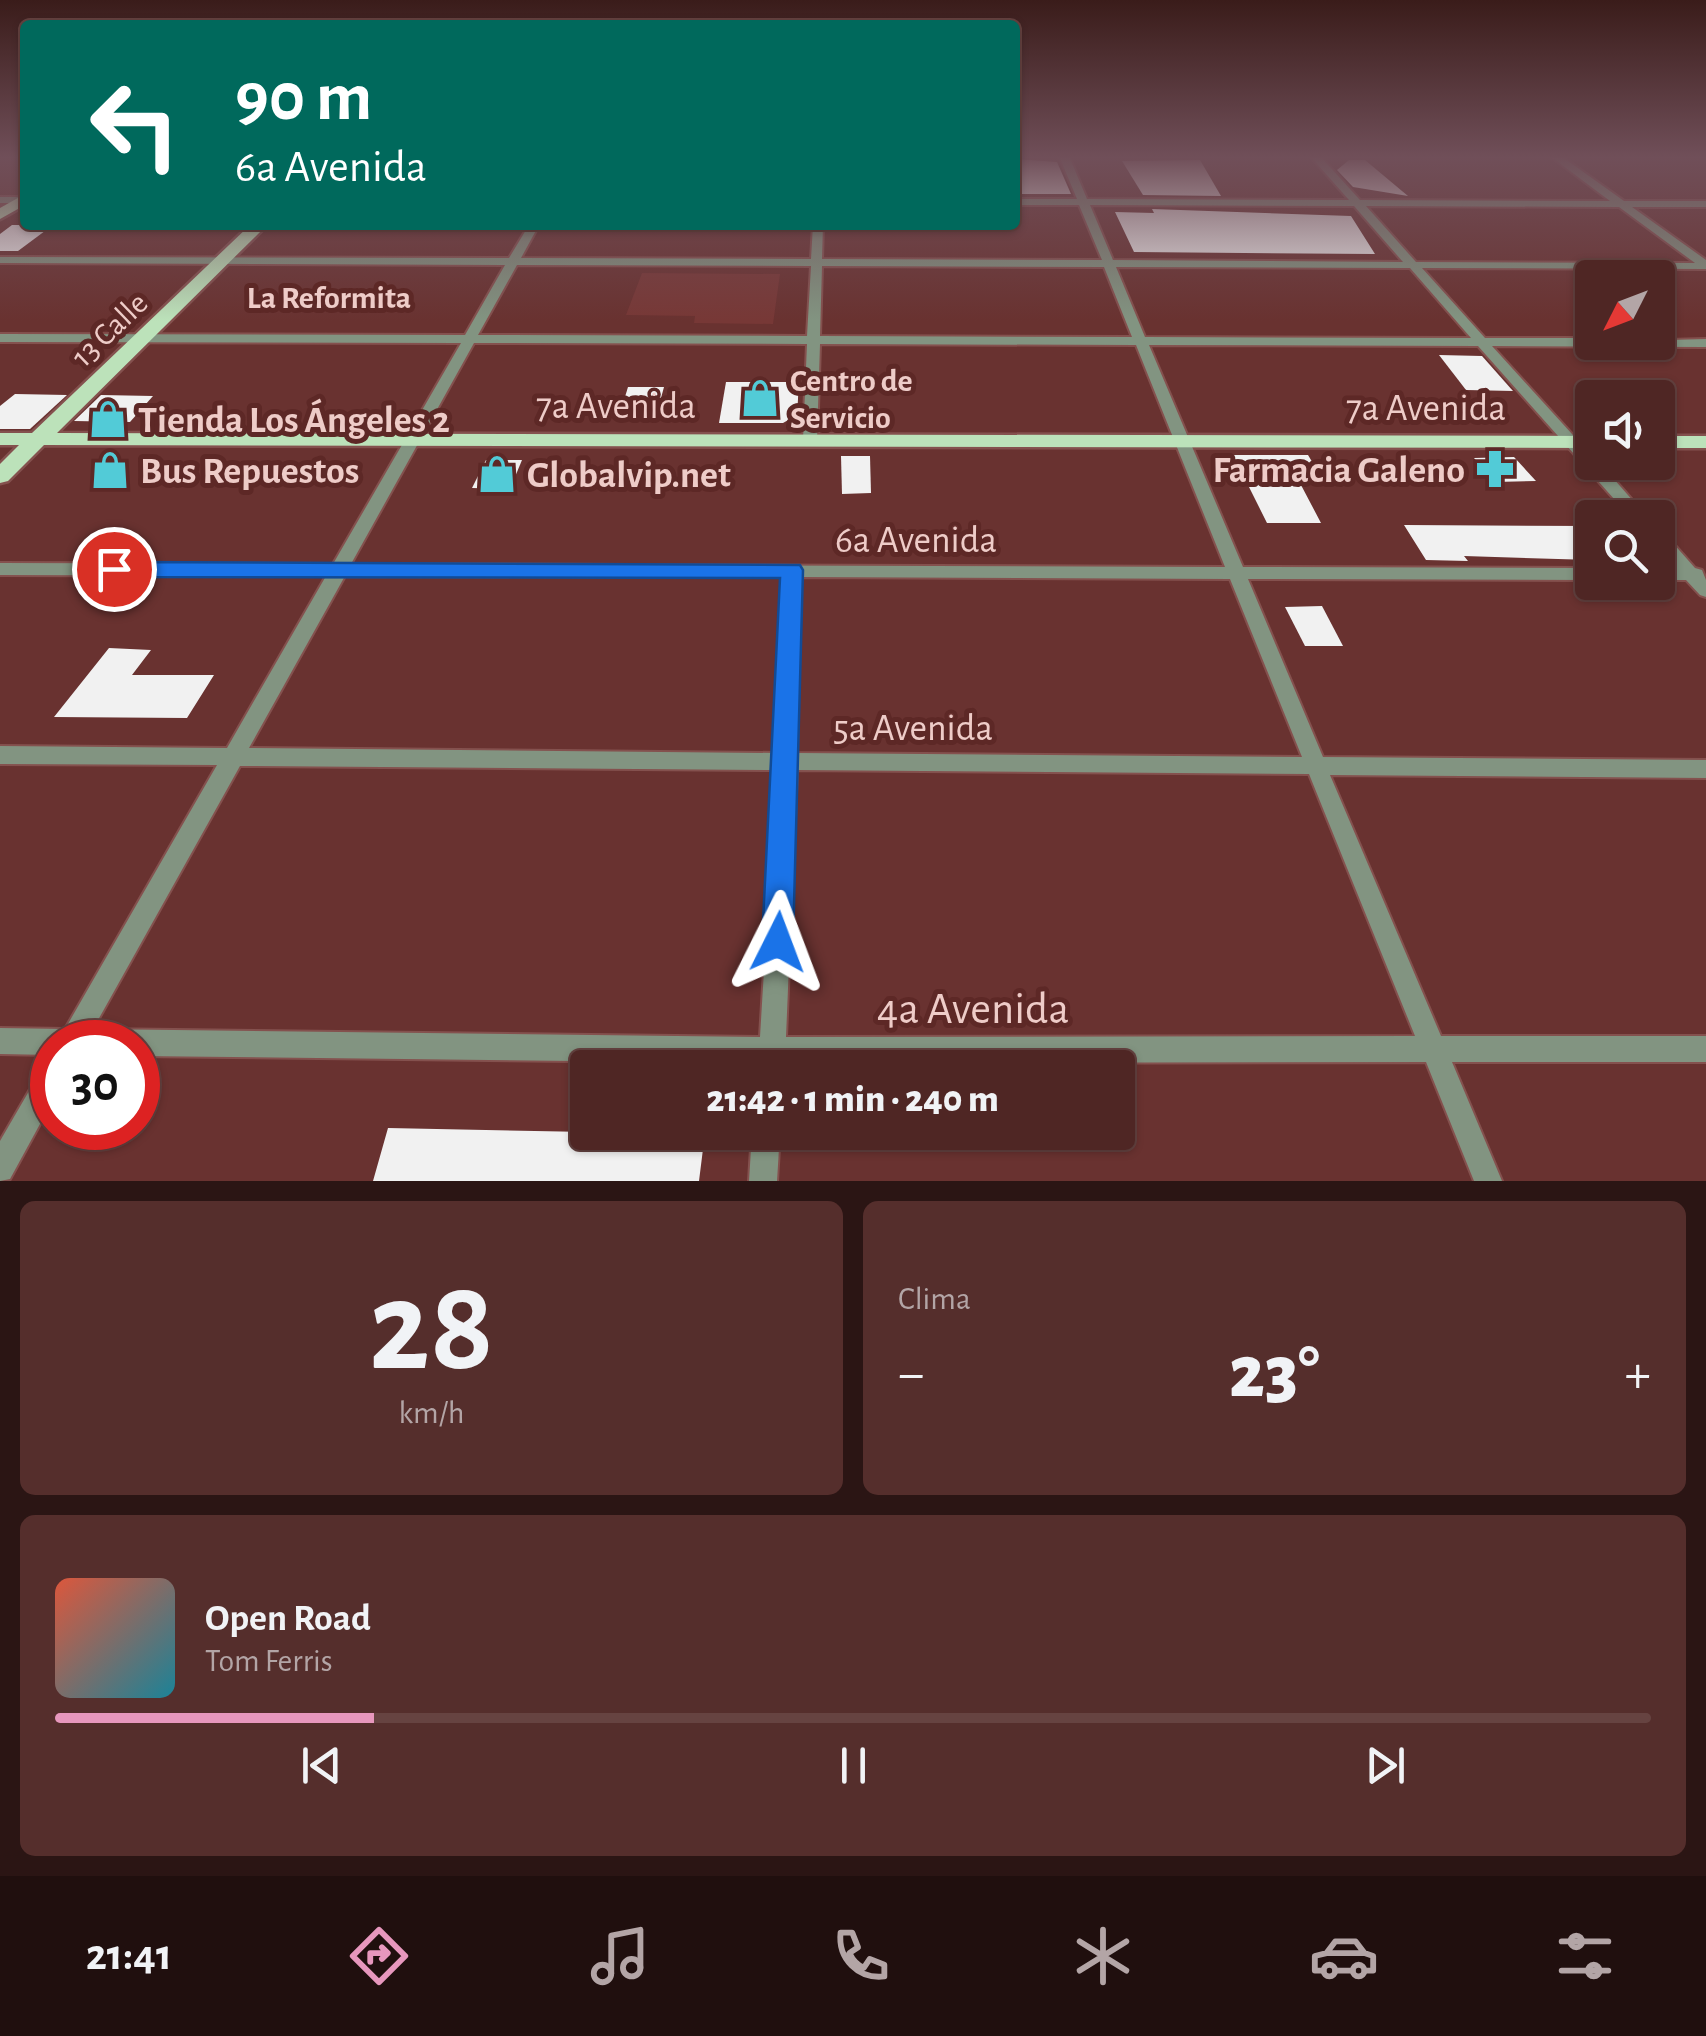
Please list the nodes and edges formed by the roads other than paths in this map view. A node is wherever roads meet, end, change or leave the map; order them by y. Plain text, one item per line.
1 (1087, 211) edge
2 (1364, 211) edge
3 (1631, 211) edge
4 (254, 230) edge
5 (531, 230) edge
6 (818, 230) edge
7 (0, 260) edge
8 (220, 262) junction
9 (513, 263) junction
10 (817, 265) junction
11 (1414, 265) junction
12 (1109, 266) junction
13 (1706, 266) edge
14 (0, 338) edge
15 (143, 338) junction
16 (471, 340) junction
17 (814, 340) junction
18 (1140, 341) junction
19 (1482, 342) junction
20 (1575, 342) edge
21 (1675, 343) edge
22 (1706, 343) edge
23 (1575, 435) edge
24 (0, 439) edge
25 (38, 439) junction
26 (416, 440) junction
27 (810, 440) junction
28 (1182, 441) junction
29 (1575, 442) edge
30 (1675, 442) edge
31 (1706, 442) edge
32 (0, 476) edge
33 (1611, 480) edge
34 (1626, 500) edge
35 (1675, 552) edge
36 (0, 569) edge
37 (341, 570) junction
38 (792, 570) junction
39 (1236, 573) junction
40 (1575, 574) edge
41 (1699, 574) edge
42 (1706, 591) edge
43 (0, 756) edge
44 (232, 760) junction
45 (787, 762) junction
46 (1316, 764) junction
47 (1706, 769) edge
48 (84, 1020) edge
49 (0, 1041) edge
50 (30, 1041) edge
51 (160, 1044) edge
52 (1433, 1049) junction
53 (1706, 1049) edge
54 (771, 1050) edge
55 (570, 1054) edge
56 (1135, 1054) edge
57 (30, 1115) edge
58 (765, 1150) edge
59 (0, 1168) edge
60 (763, 1181) edge
61 (1488, 1181) edge

1 - 12 street
2 - 11 street
3 - 13 street
4 - 8 main road, 13 Calle
5 - 9 street
6 - 10 street
7 - 8 street
8 - 9 street
8 - 15 main road, 13 Calle
9 - 10 street
9 - 16 street
10 - 12 street
10 - 17 street
11 - 12 street
11 - 13 street
11 - 19 street
12 - 18 street
14 - 15 street
15 - 16 street
15 - 25 main road, 13 Calle
16 - 17 street
16 - 26 street
17 - 18 street
17 - 27 street
18 - 19 street
18 - 28 street
19 - 20 street
19 - 23 street
21 - 22 street
24 - 25 main road, 7a Avenida
25 - 26 main road, 7a Avenida
25 - 32 main road, 13 Calle
26 - 27 main road, 7a Avenida
26 - 37 street
27 - 28 main road, 7a Avenida
28 - 29 main road, 7a Avenida
28 - 39 street
30 - 31 main road
33 - 34 street
35 - 41 street
36 - 37 street, 6a Avenida
37 - 38 street, 6a Avenida
37 - 44 street
38 - 39 street, 6a Avenida
38 - 45 street
39 - 40 street, 6a Avenida
39 - 46 street
41 - 42 street
43 - 44 street, 5a Avenida
44 - 45 street, 5a Avenida
44 - 48 street
45 - 46 street, 5a Avenida
45 - 54 street
46 - 47 street, 5a Avenida
46 - 52 street
49 - 50 street, 4a Avenida
51 - 55 street, 4a Avenida
52 - 53 street, 4a Avenida
52 - 56 street, 4a Avenida
52 - 61 street
57 - 59 street
58 - 60 street

